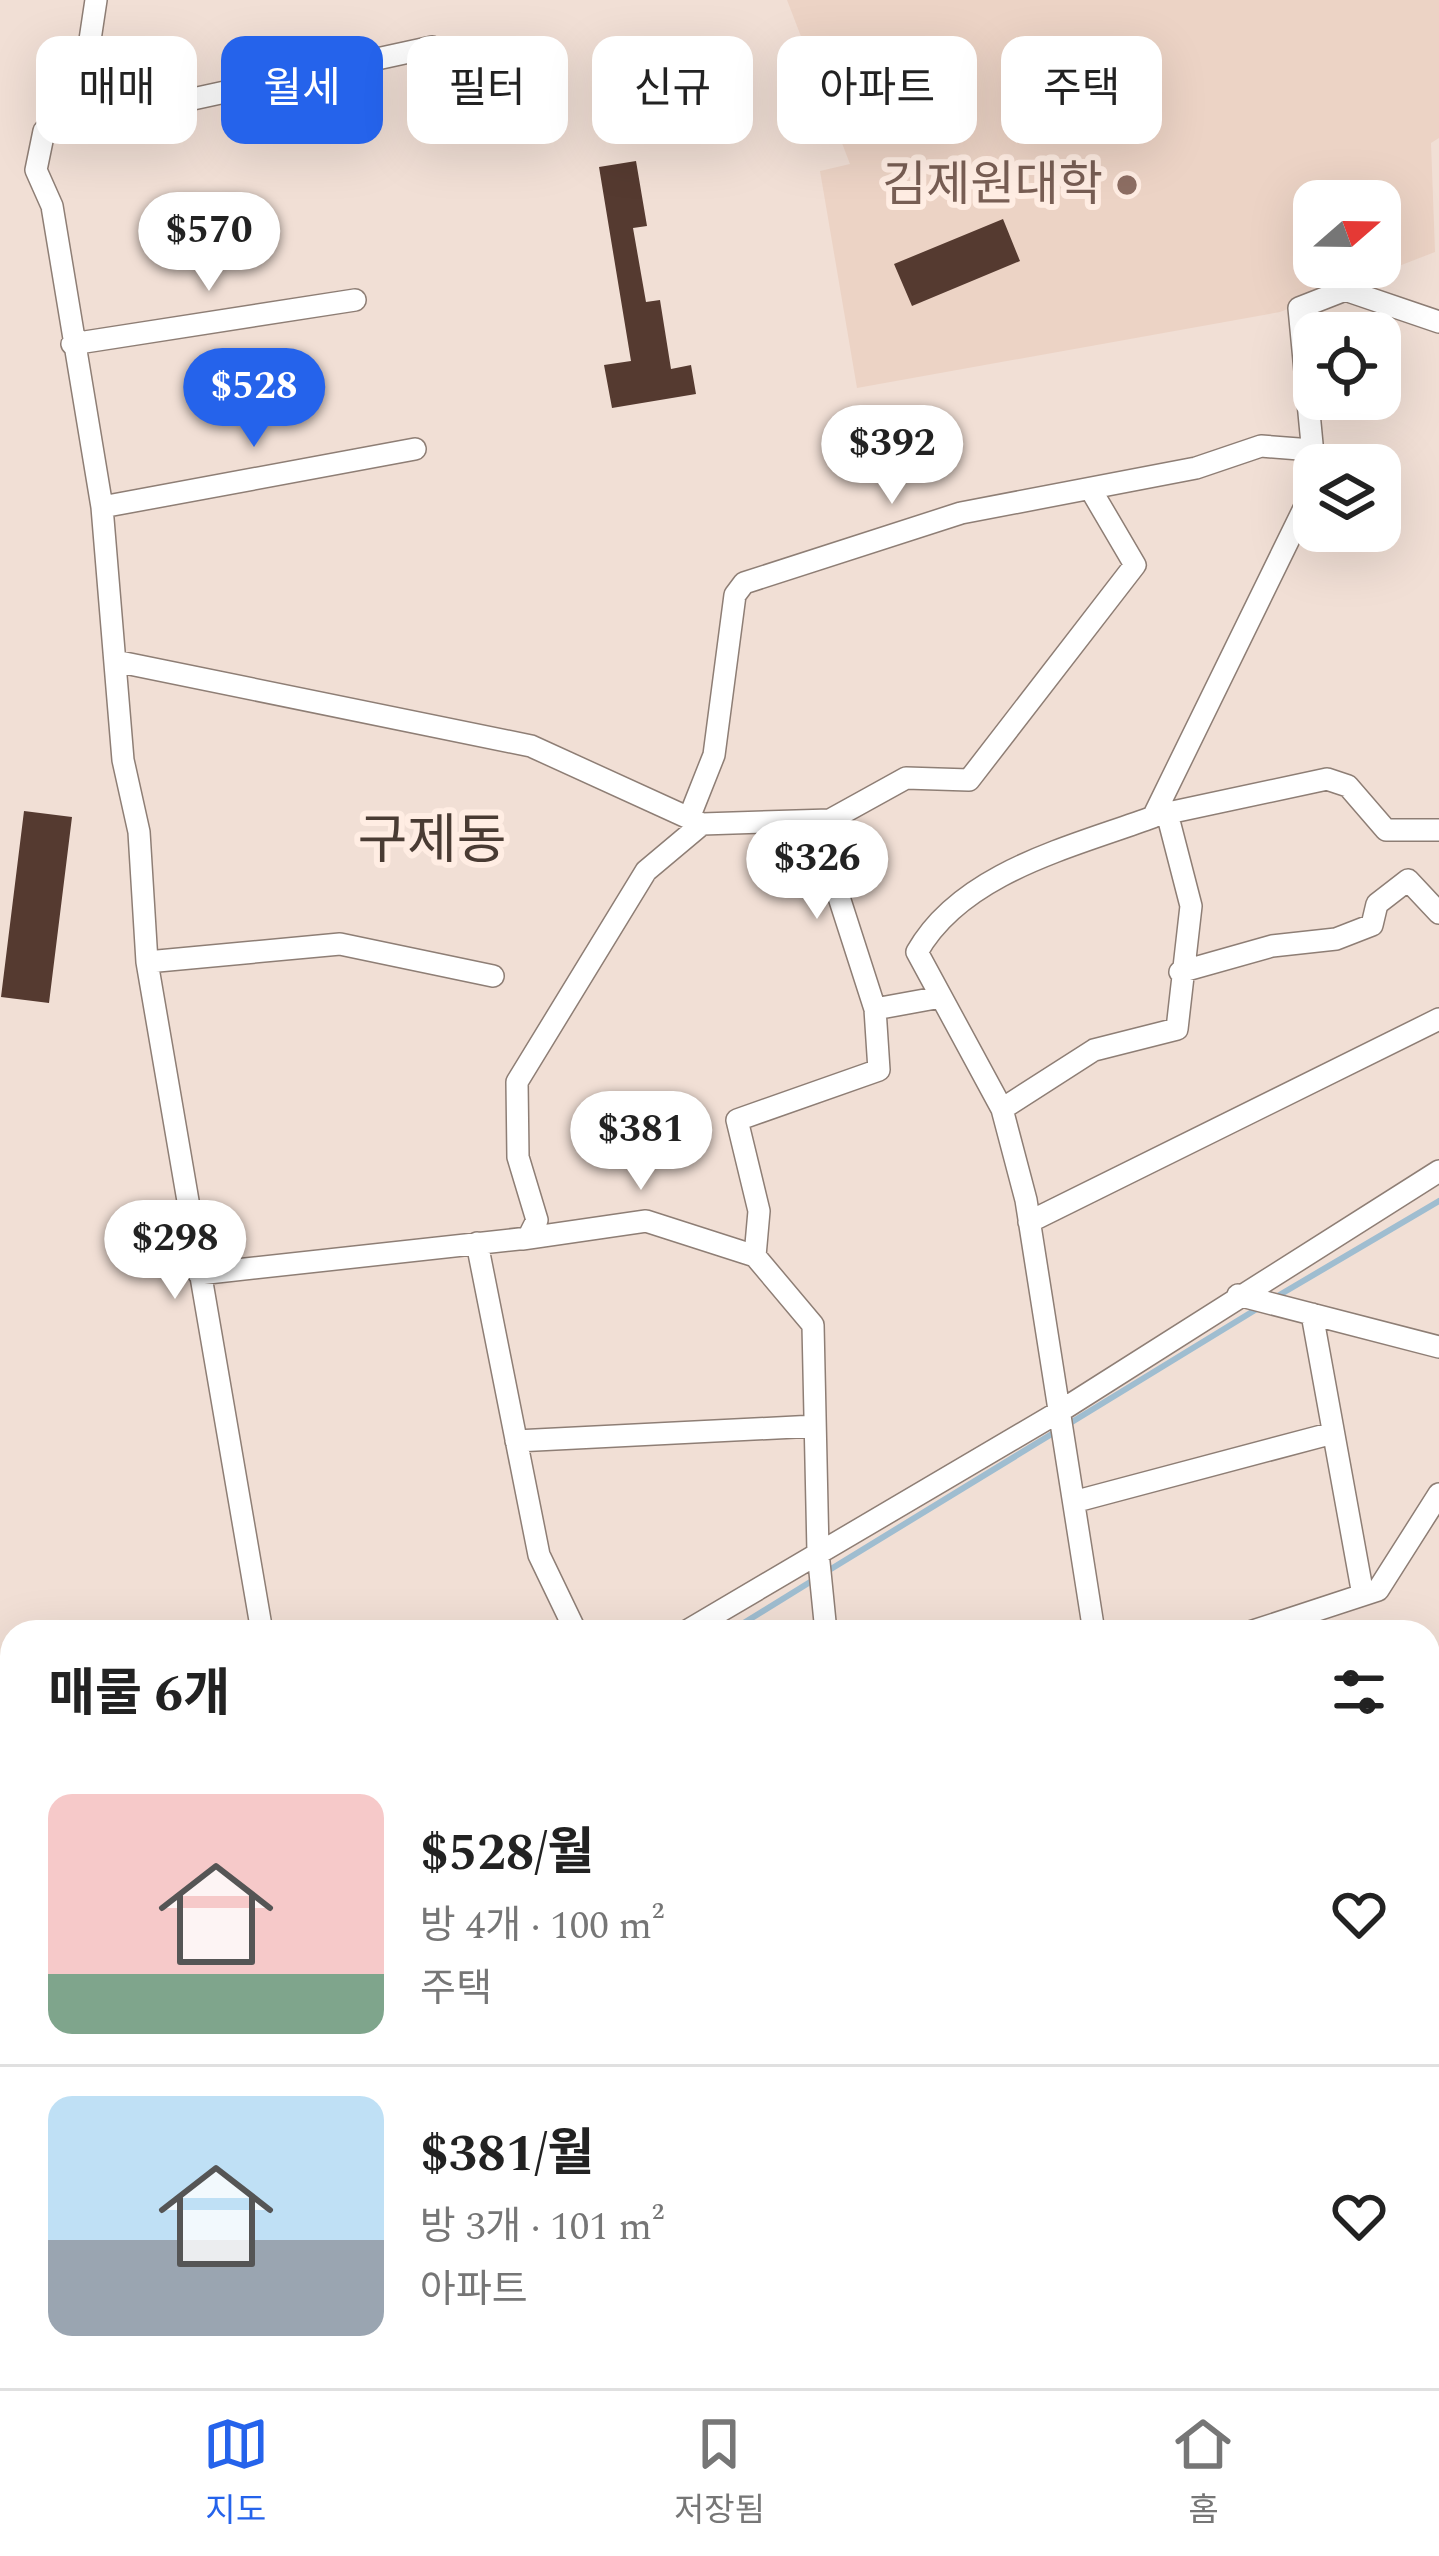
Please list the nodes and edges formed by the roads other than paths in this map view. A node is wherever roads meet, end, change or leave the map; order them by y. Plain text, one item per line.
1 (96, 0) edge
2 (91, 36) edge
3 (407, 52) edge
4 (197, 98) edge
5 (41, 144) edge
6 (355, 300) dead end
7 (1439, 322) edge
8 (72, 344) junction
9 (1312, 444) edge
10 (416, 449) dead end
11 (1293, 453) edge
12 (1091, 490) junction
13 (102, 507) junction
14 (1293, 533) edge
15 (115, 661) junction
16 (1160, 815) junction
17 (830, 820) junction
18 (695, 821) junction
19 (1439, 830) edge
20 (1439, 913) edge
21 (147, 962) junction
22 (1180, 972) junction
23 (493, 976) dead end
24 (941, 997) junction
25 (875, 1009) junction
26 (1439, 1019) edge
27 (1002, 1109) junction
28 (1439, 1171) edge
29 (1029, 1222) junction
30 (528, 1238) junction
31 (477, 1243) junction
32 (755, 1256) junction
33 (199, 1274) junction
34 (1238, 1295) junction
35 (1312, 1314) junction
36 (1439, 1347) edge
37 (1064, 1421) junction
38 (815, 1426) junction
39 (1333, 1433) junction
40 (516, 1442) junction
41 (1439, 1494) edge
42 (1077, 1501) junction
43 (818, 1552) junction
44 (1363, 1595) junction
45 (260, 1620) edge
46 (570, 1620) edge
47 (705, 1620) edge
48 (825, 1620) edge
49 (1092, 1620) edge
50 (1287, 1620) edge

1 - 2 street
3 - 4 street
5 - 8 street
6 - 8 street
7 - 9 street
8 - 13 street
10 - 13 street
11 - 12 street
12 - 17 street
12 - 18 street
13 - 15 street
14 - 16 street
15 - 18 street
15 - 21 street
16 - 19 street
16 - 22 street
16 - 24 street
17 - 18 street
17 - 25 street
18 - 30 street
20 - 22 street
21 - 23 street
21 - 33 street
22 - 27 street
24 - 25 street
24 - 27 street
25 - 32 street
26 - 29 street
27 - 29 street
28 - 34 street
29 - 37 street
30 - 31 street
30 - 32 street
31 - 33 street
31 - 40 street
32 - 38 street
33 - 45 street
34 - 35 street
34 - 37 street
35 - 36 street
35 - 39 street
37 - 42 street
37 - 43 street
38 - 40 street
38 - 43 street
39 - 42 street
39 - 44 street
40 - 46 street
41 - 44 street
42 - 49 street
43 - 47 street
43 - 48 street
44 - 50 street

